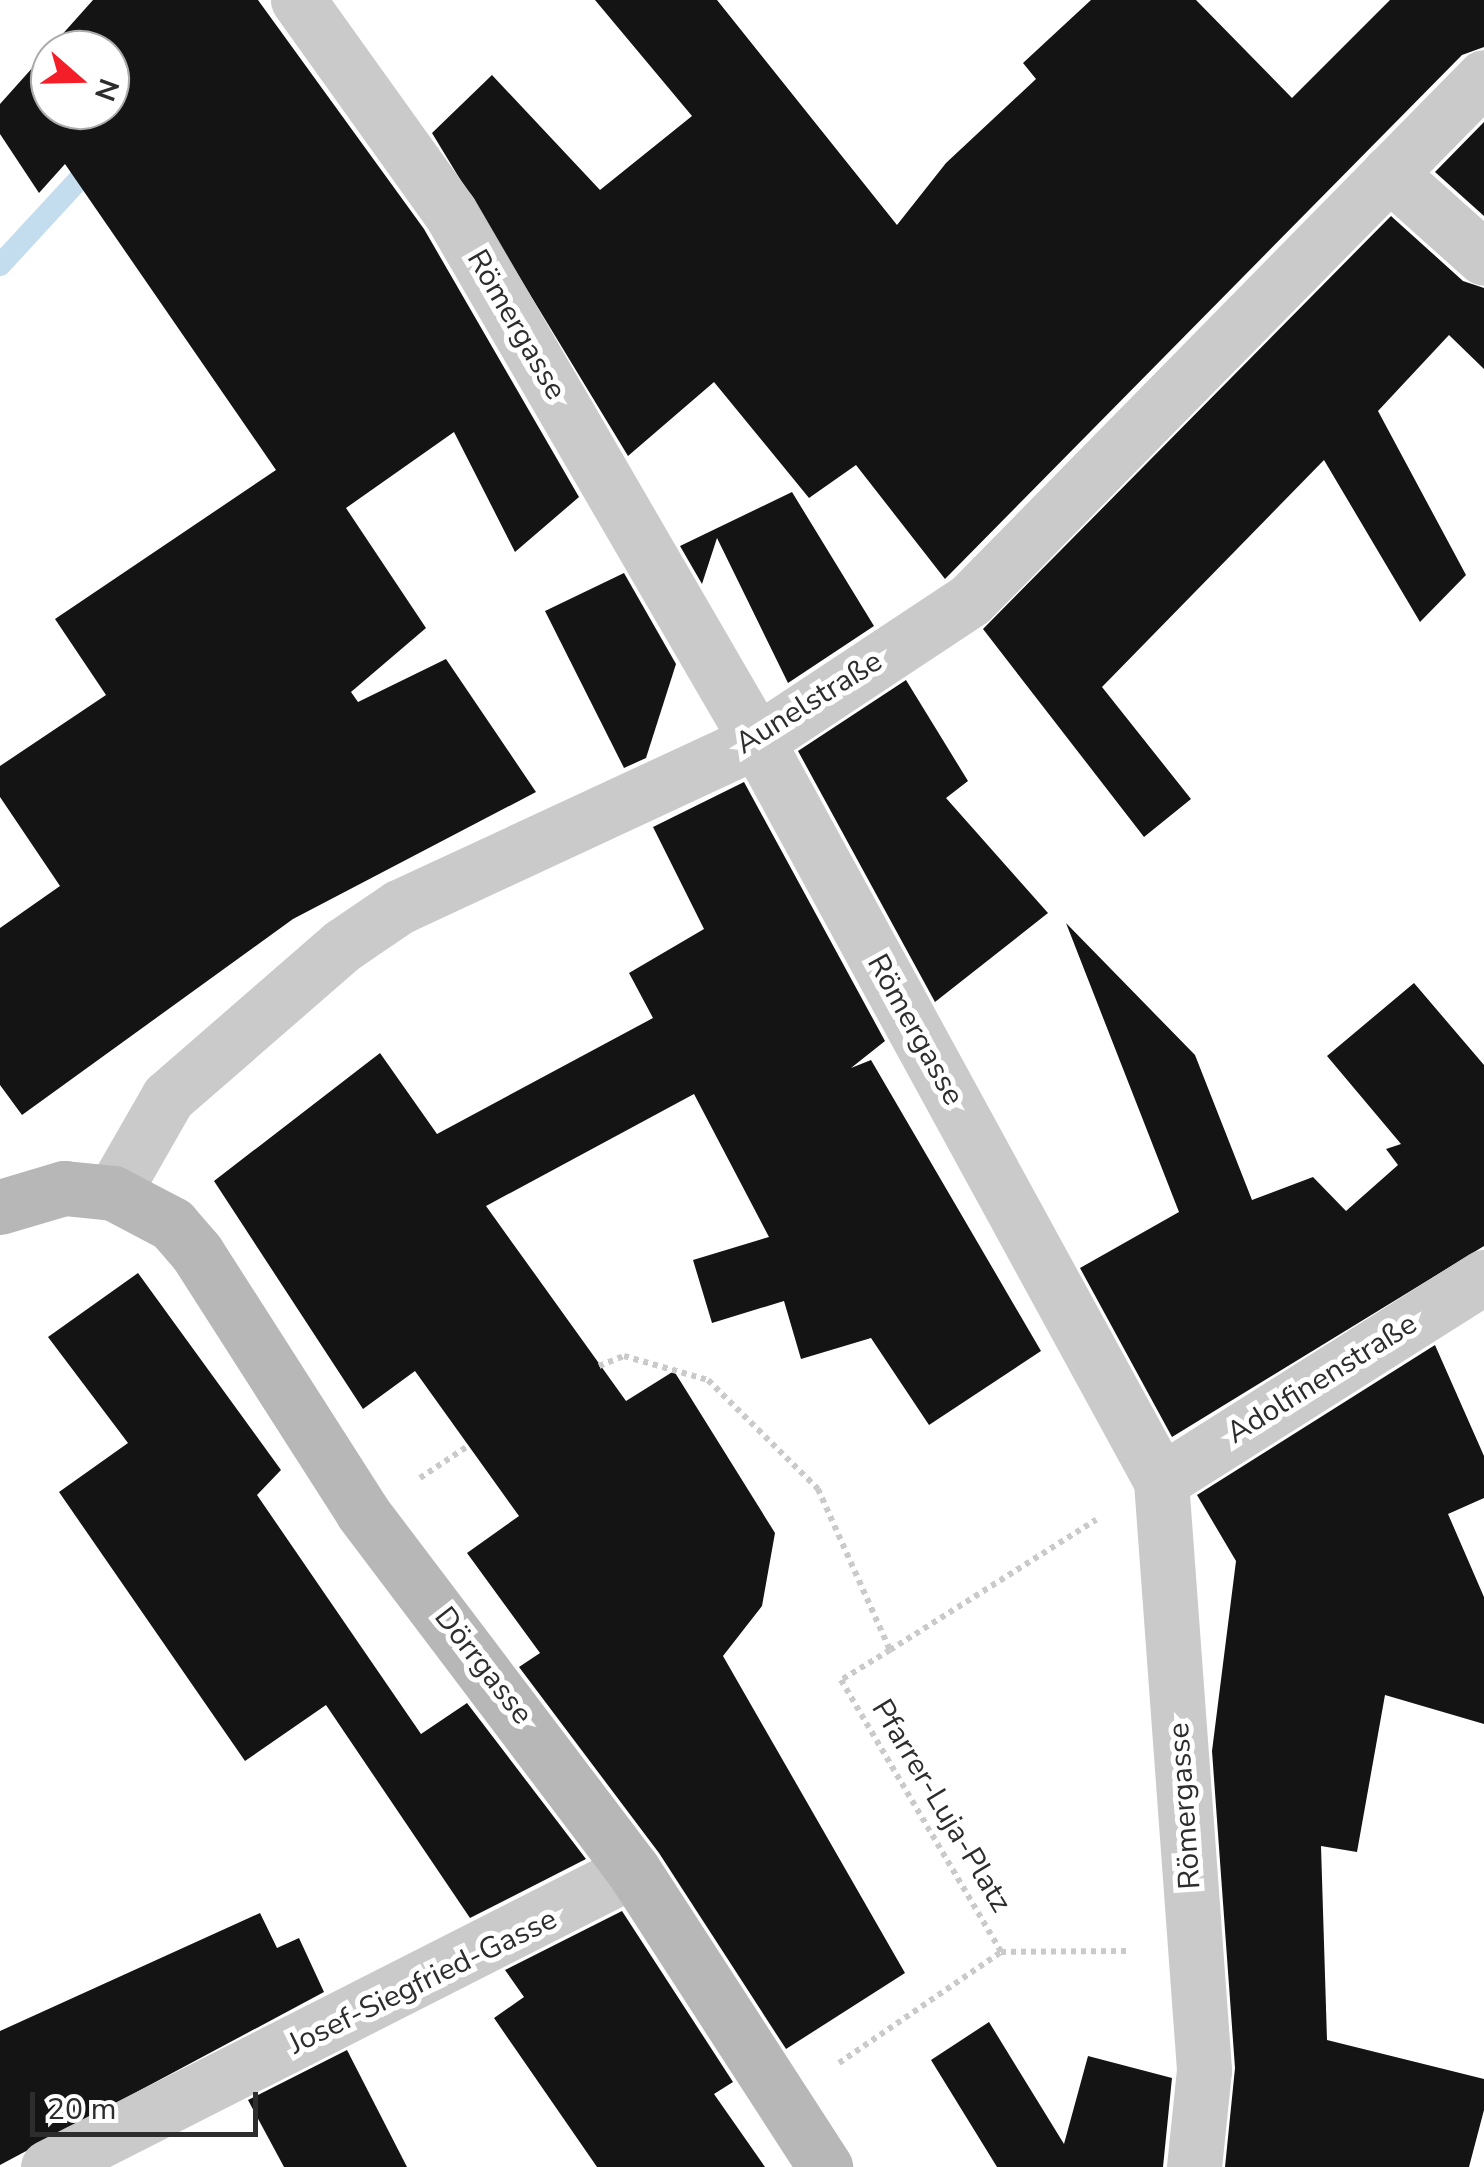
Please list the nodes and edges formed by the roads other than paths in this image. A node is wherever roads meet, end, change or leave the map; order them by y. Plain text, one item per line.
1 (298, 0) edge
2 (1484, 77) edge
3 (1389, 173) junction
4 (1484, 258) edge
5 (757, 741) junction
6 (113, 1194) junction
7 (0, 1207) edge
8 (1484, 1277) edge
9 (1160, 1480) junction
10 (633, 1870) junction
11 (48, 2167) edge
12 (826, 2167) edge
13 (1194, 2167) edge

1 - 5 street, Römergasse
2 - 3 street, Aunelstraße
3 - 4 street
3 - 5 street, Aunelstraße
5 - 6 street, Aunelstraße
5 - 9 street, Römergasse
6 - 7 street
6 - 10 street, Dörrgasse
8 - 9 street, Adolfinenstraße
9 - 13 street, Römergasse
10 - 11 street, Josef-Siegfried-Gasse
10 - 12 street, Dörrgasse

